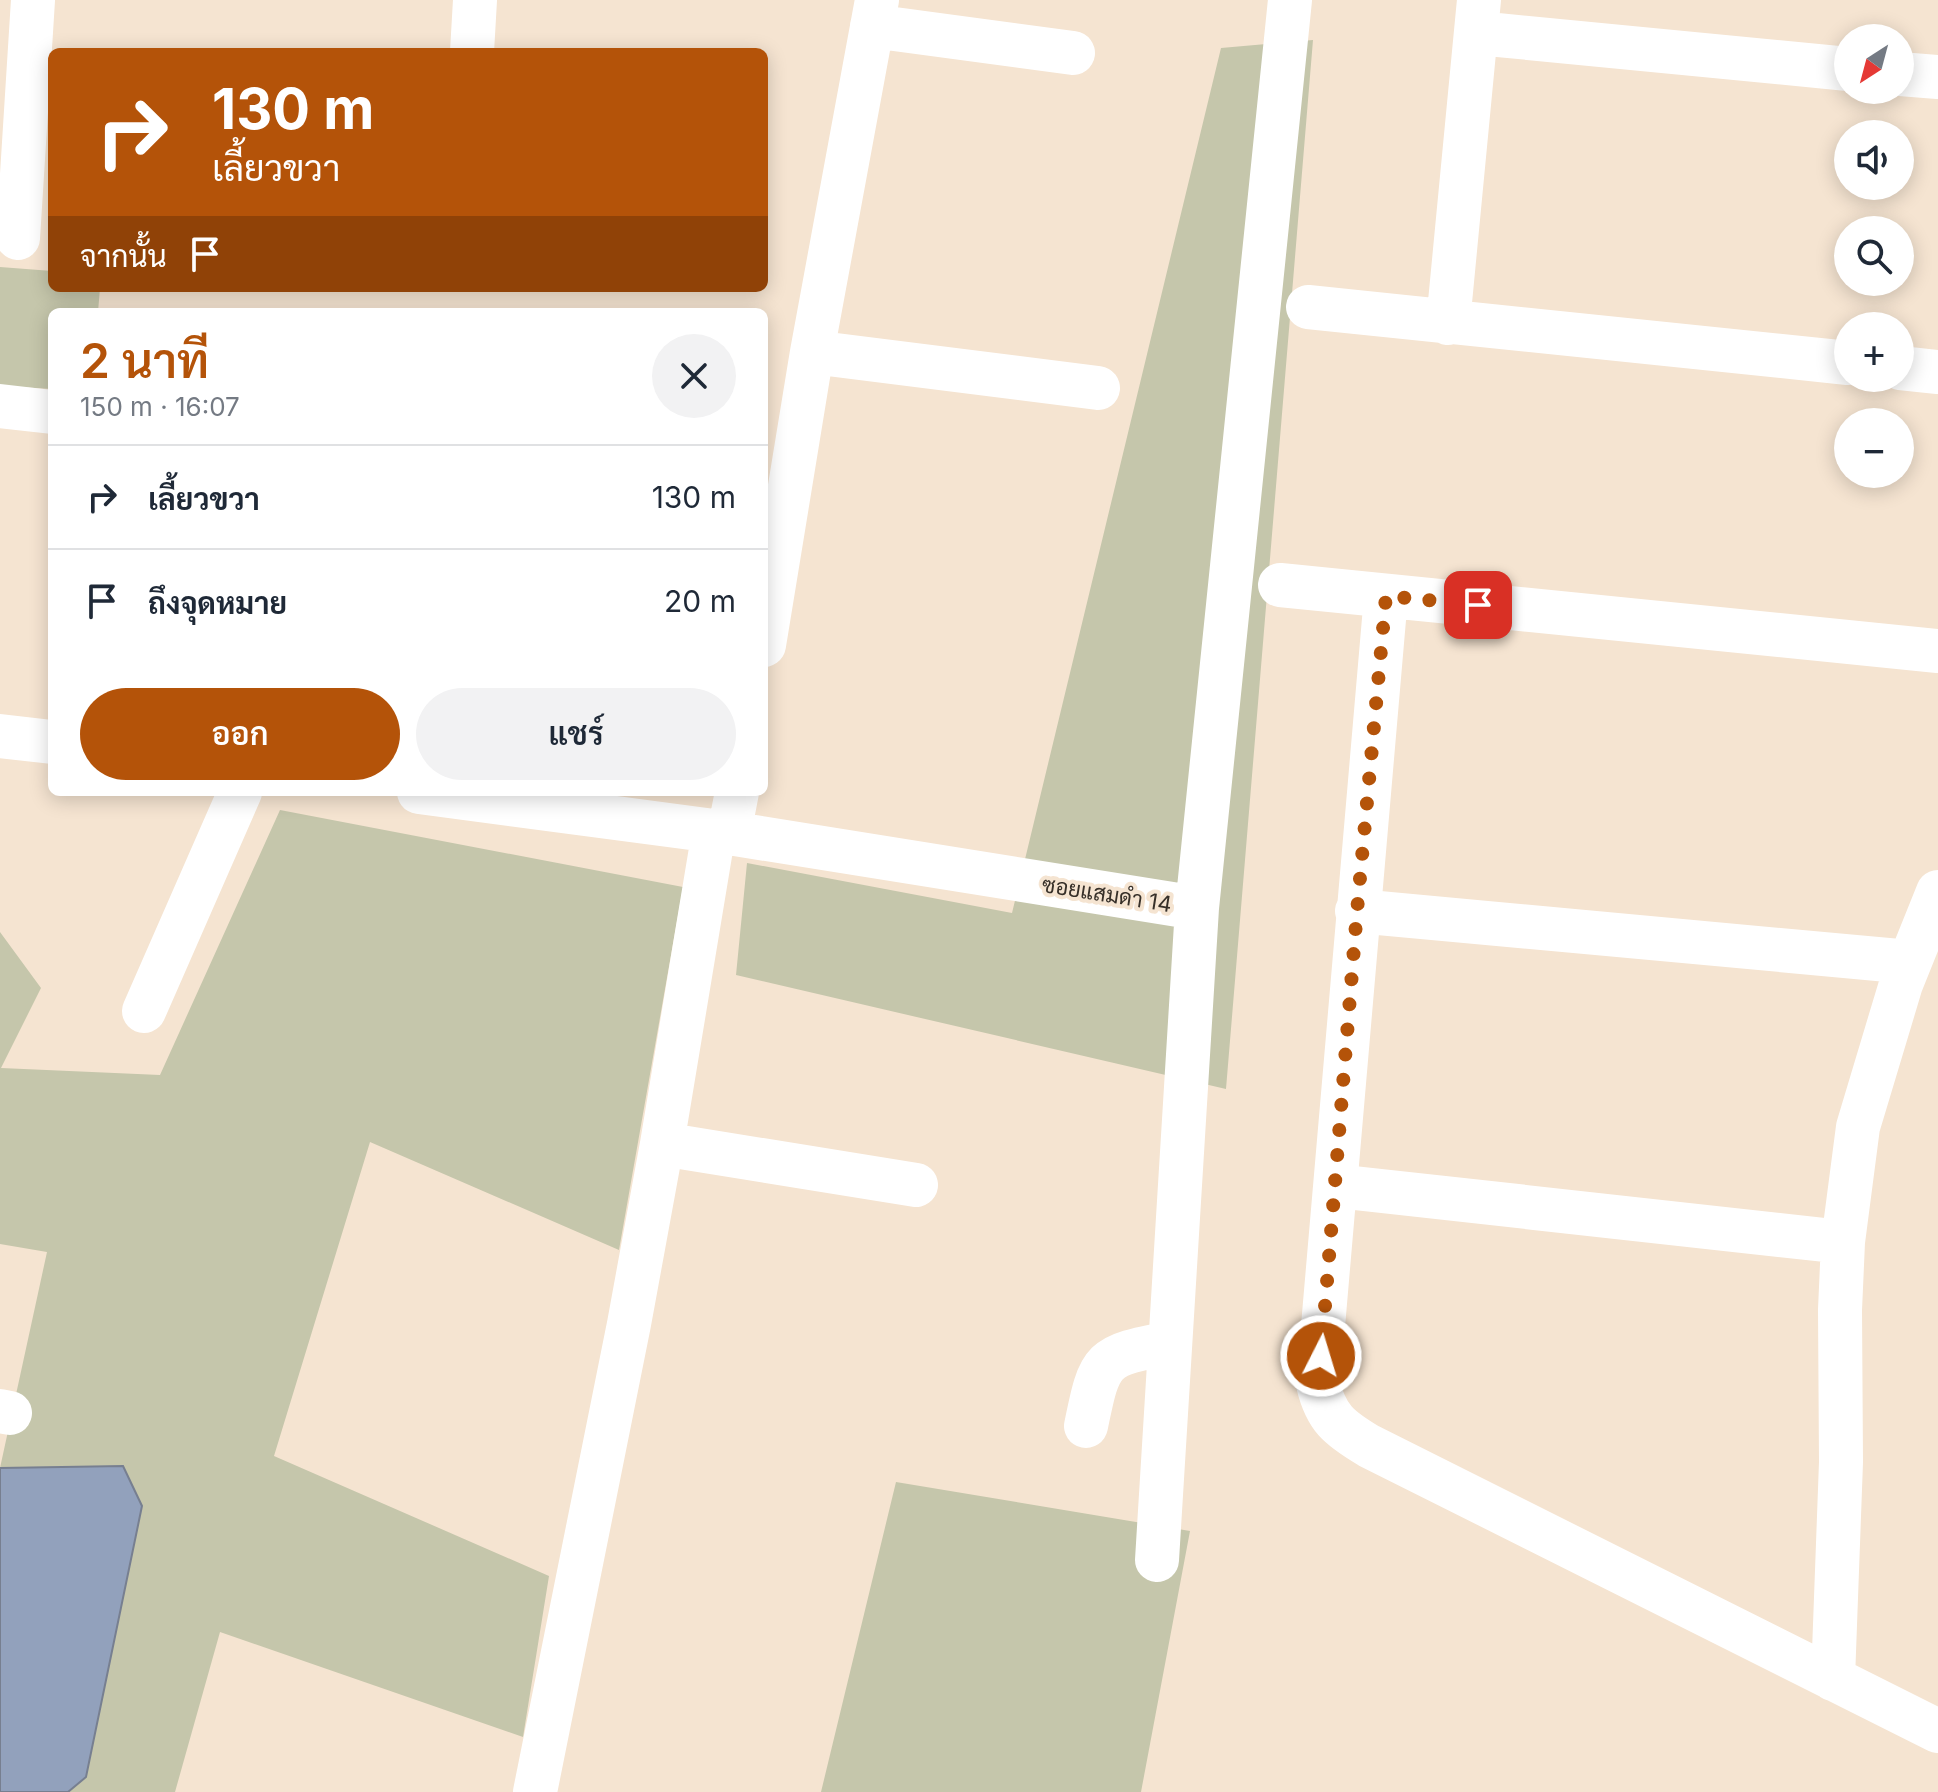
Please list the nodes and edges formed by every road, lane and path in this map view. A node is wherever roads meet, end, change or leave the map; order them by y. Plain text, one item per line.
1 (33, 0) edge
2 (475, 0) edge
3 (1290, 0) edge
4 (875, 13) edge
5 (1478, 17) edge
6 (472, 48) edge
7 (1073, 53) dead end
8 (1834, 67) edge
9 (1914, 75) edge
10 (1938, 77) edge
11 (18, 238) dead end
12 (1308, 307) dead end
13 (1448, 323) junction
14 (812, 352) junction
15 (1834, 362) edge
16 (1914, 369) edge
17 (1938, 372) edge
18 (1098, 388) dead end
19 (0, 406) edge
20 (48, 412) edge
21 (1280, 585) dead end
22 (1386, 596) junction
23 (768, 621) edge
24 (1938, 651) edge
25 (0, 736) edge
26 (48, 742) edge
27 (238, 796) edge
28 (466, 796) edge
29 (727, 819) edge
30 (1938, 892) edge
31 (1197, 908) junction
32 (1357, 911) junction
33 (1910, 962) junction
34 (144, 1011) dead end
35 (662, 1144) junction
36 (916, 1185) dead end
37 (1336, 1186) junction
38 (1843, 1242) junction
39 (1170, 1343) junction
40 (1086, 1426) dead end
41 (1157, 1560) dead end
42 (1833, 1679) junction
43 (1938, 1731) edge
44 (535, 1792) edge

1 - 11 street
2 - 6 street
3 - 31 street
4 - 7 street
4 - 14 street
5 - 8 street
5 - 13 street
9 - 10 street
12 - 13 street
13 - 15 street
14 - 18 street
14 - 23 street
16 - 17 street
19 - 20 street
21 - 22 street
22 - 24 street
22 - 32 street
25 - 26 street
27 - 34 street
28 - 29 street, ซอยแสมดำ 14
29 - 31 street, ซอยแสมดำ 14
29 - 35 street
30 - 33 street
31 - 39 street, ซอยแสมดำ 14
32 - 33 street
32 - 37 street
33 - 38 street
35 - 36 street
35 - 44 street
37 - 38 street
37 - 42 street
38 - 42 street
39 - 40 street
39 - 41 street, ซอยแสมดำ 14
42 - 43 street

